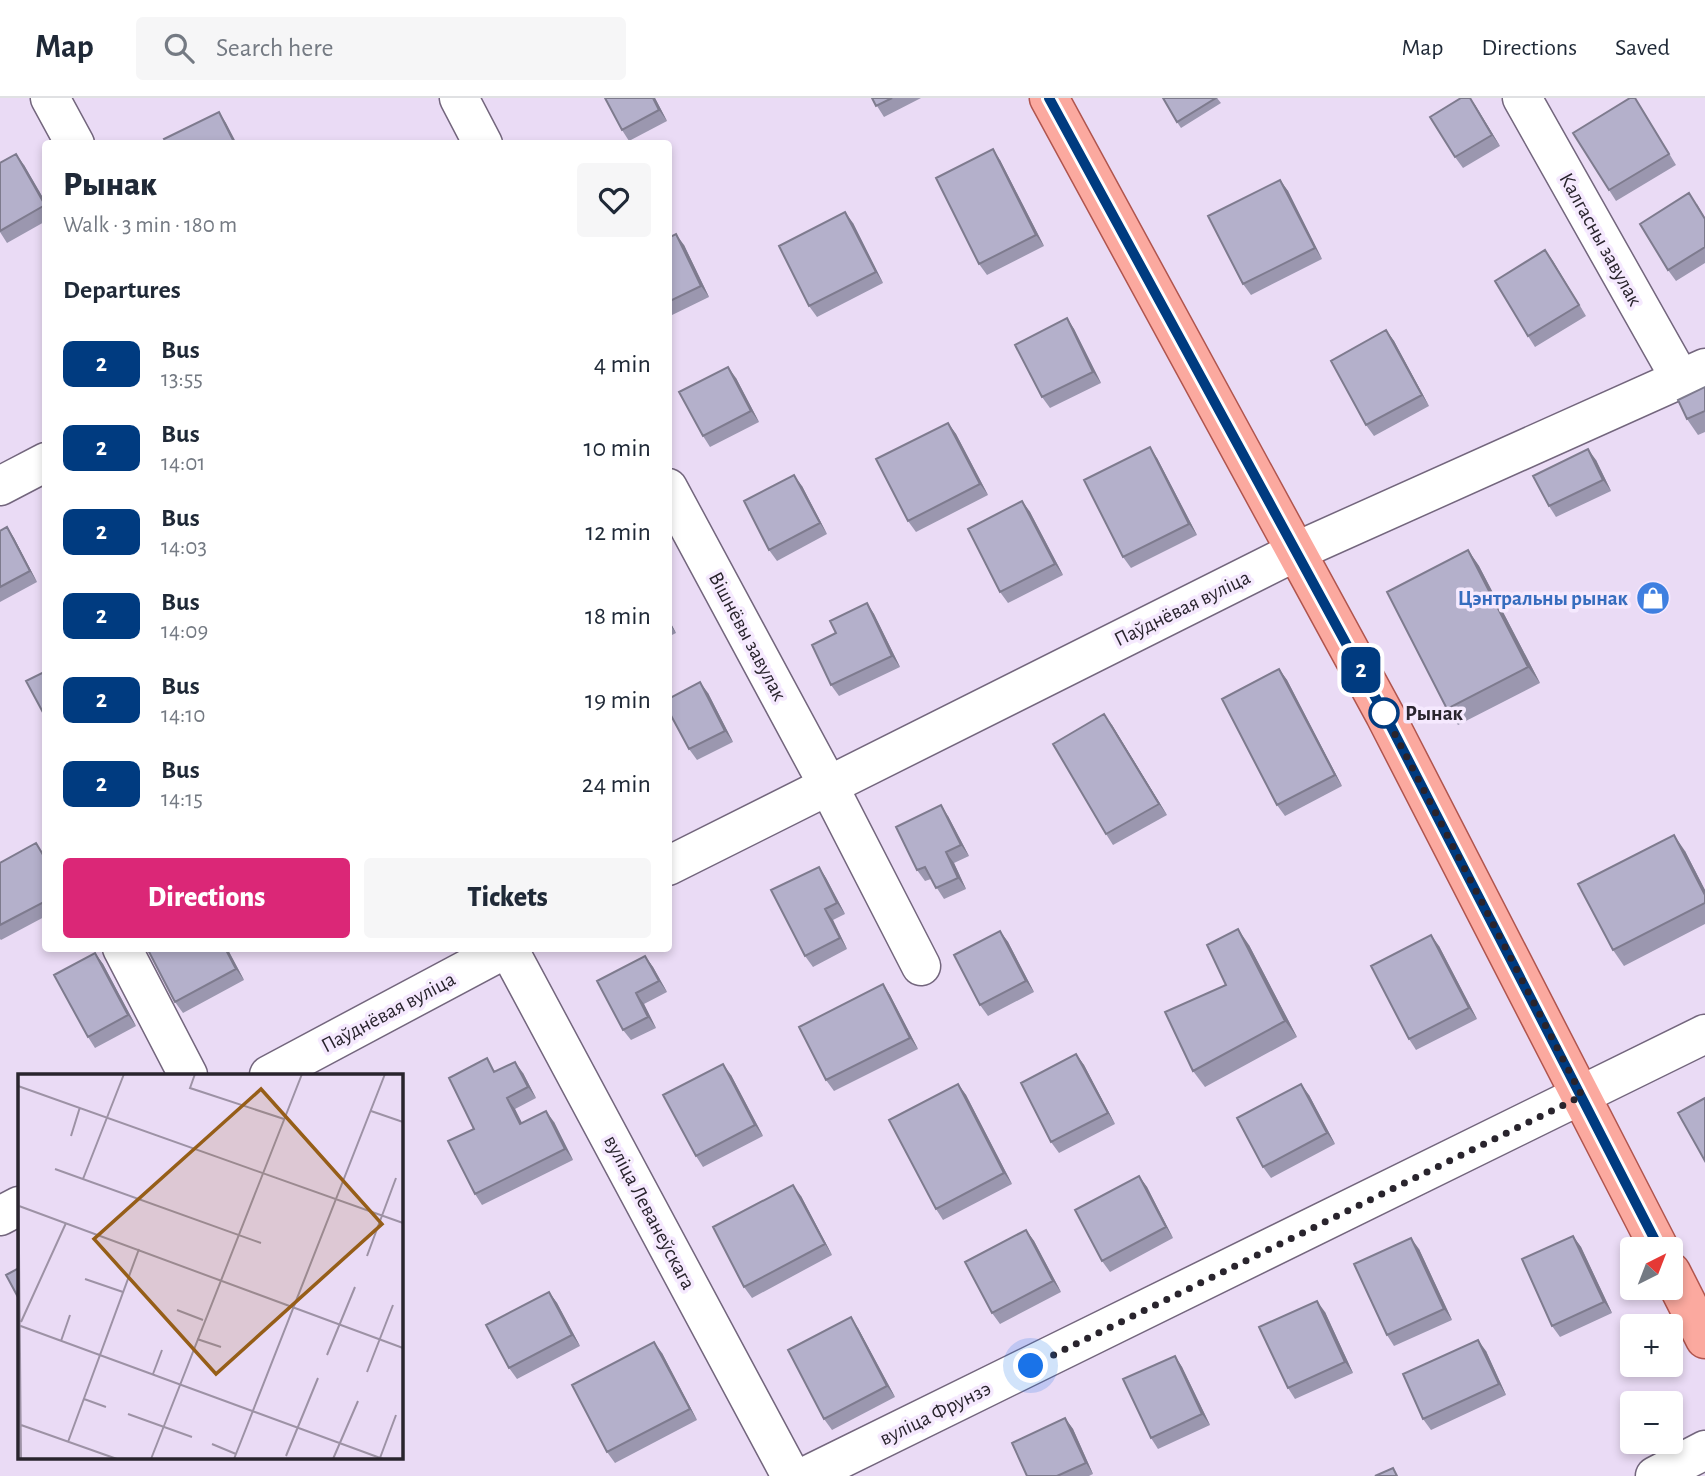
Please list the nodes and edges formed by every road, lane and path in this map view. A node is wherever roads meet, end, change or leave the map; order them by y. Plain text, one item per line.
1 (50, 98) edge
2 (459, 98) edge
3 (1049, 98) edge
4 (1522, 98) edge
5 (73, 140) edge
6 (481, 140) edge
7 (1693, 374) edge
8 (42, 464) edge
9 (0, 486) edge
10 (672, 495) edge
11 (1297, 551) junction
12 (828, 785) junction
13 (672, 864) edge
14 (124, 952) edge
15 (500, 952) edge
16 (510, 952) edge
17 (921, 967) dead end
18 (1705, 1034) edge
19 (187, 1074) edge
20 (271, 1074) edge
21 (1582, 1096) junction
22 (18, 1207) edge
23 (0, 1216) edge
24 (1653, 1237) edge
25 (1684, 1298) edge
26 (1705, 1339) edge
27 (1705, 1450) edge
28 (791, 1476) edge
29 (806, 1476) edge
30 (1655, 1476) edge

1 - 5 street
2 - 6 street
3 - 11 main road
4 - 7 street, Калгасны завулак
7 - 11 street, Паўднёвая вуліца
8 - 9 street
10 - 12 street, Вішнёвы завулак
11 - 12 street, Паўднёвая вуліца
11 - 21 main road
12 - 13 street, Паўднёвая вуліца
12 - 17 street, Вішнёвы завулак
14 - 19 street
15 - 20 street, Паўднёвая вуліца
16 - 28 street, вуліца Леванеўскага
18 - 21 street, вуліца Фрунзэ
21 - 24 main road
21 - 29 street, вуліца Фрунзэ
22 - 23 street
25 - 26 main road
27 - 30 street

